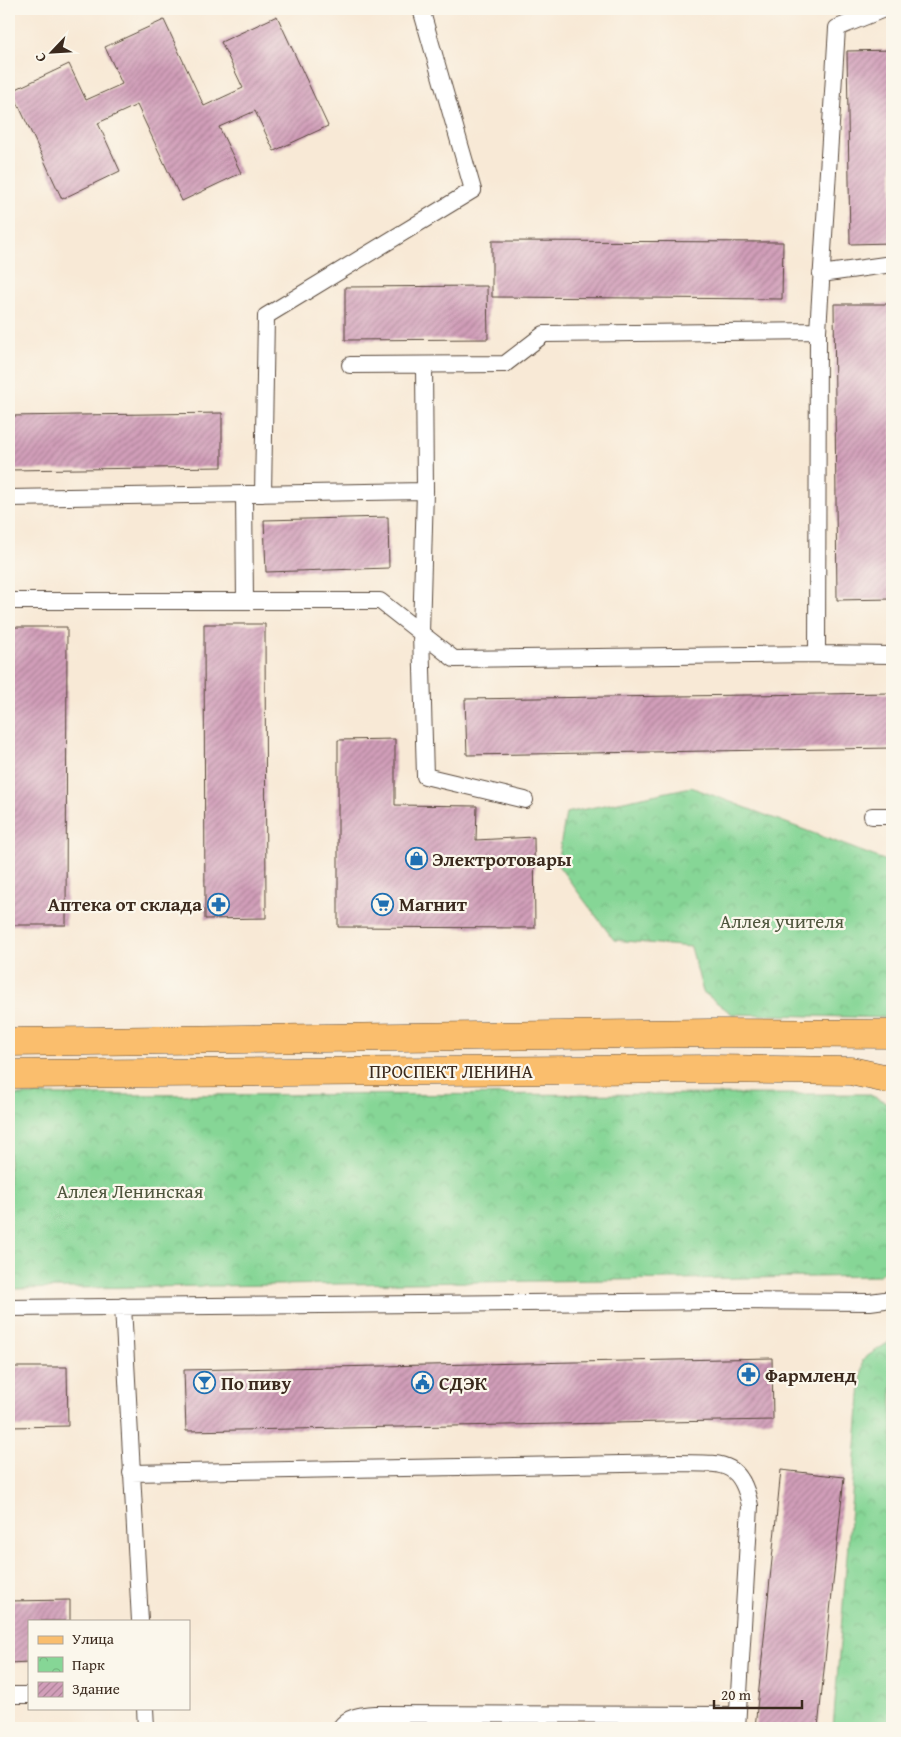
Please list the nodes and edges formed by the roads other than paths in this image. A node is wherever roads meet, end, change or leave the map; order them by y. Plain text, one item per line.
1 (421, 9) edge
2 (884, 9) edge
3 (892, 264) edge
4 (821, 274) junction
5 (818, 331) junction
6 (350, 365) dead end
7 (424, 365) junction
8 (425, 491) junction
9 (244, 494) junction
10 (263, 494) junction
11 (9, 498) edge
12 (9, 601) edge
13 (245, 601) junction
14 (421, 632) junction
15 (817, 654) junction
16 (892, 656) edge
17 (525, 800) dead end
18 (872, 816) dead end
19 (892, 816) edge
20 (892, 1034) edge
21 (9, 1042) edge
22 (9, 1074) edge
23 (892, 1080) edge
24 (892, 1299) edge
25 (123, 1306) junction
26 (9, 1308) edge
27 (131, 1473) junction
28 (140, 1620) edge
29 (9, 1695) edge
30 (28, 1695) edge
31 (145, 1710) edge
32 (737, 1722) edge
33 (146, 1728) edge
34 (340, 1728) edge

1 - 10 lane
2 - 4 lane
3 - 4 lane
4 - 5 lane
5 - 7 lane
5 - 15 lane
6 - 7 lane
7 - 8 lane
8 - 10 lane
8 - 14 lane
9 - 10 lane
9 - 11 lane
9 - 13 lane
12 - 13 lane
13 - 14 lane
14 - 15 lane
14 - 17 lane
15 - 16 lane
18 - 19 lane
20 - 21 main road, ПРОСПЕКТ ЛЕНИНА
22 - 23 main road, ПРОСПЕКТ ЛЕНИНА
24 - 25 lane
25 - 26 lane
25 - 27 lane
27 - 28 lane
27 - 32 lane
29 - 30 lane
31 - 33 lane
32 - 34 lane

